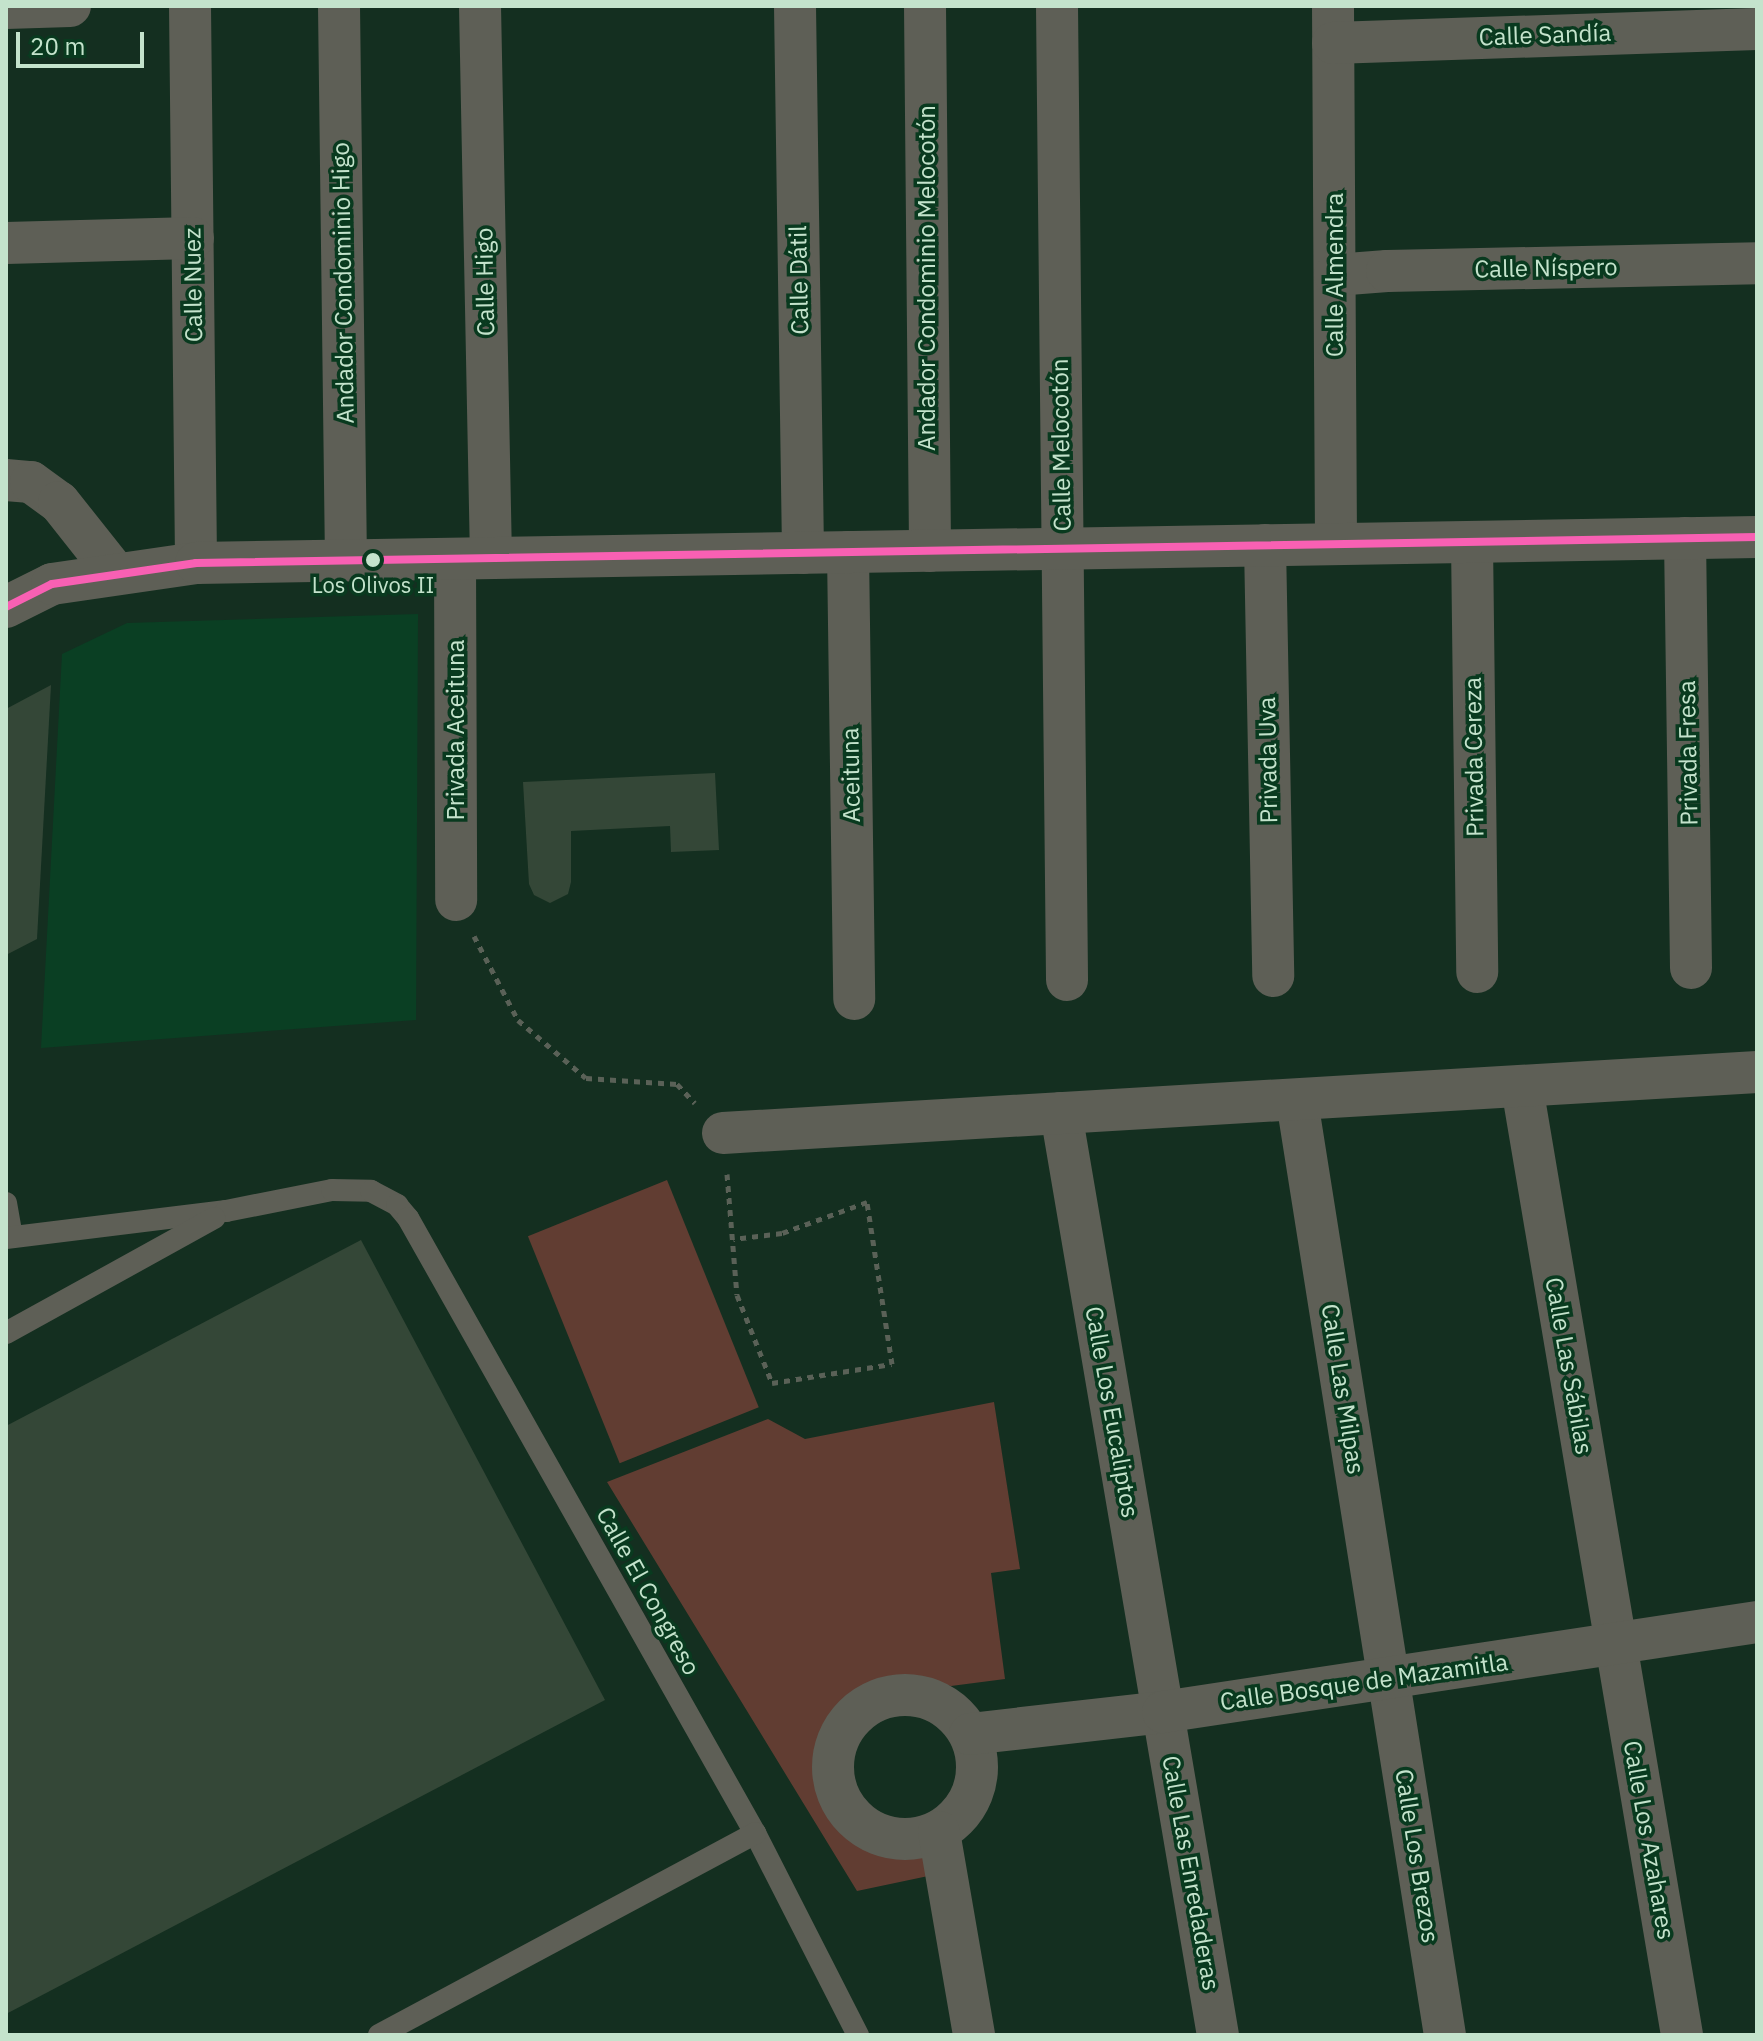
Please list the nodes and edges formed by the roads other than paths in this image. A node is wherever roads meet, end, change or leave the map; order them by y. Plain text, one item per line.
1 (70, 6) edge
2 (190, 6) edge
3 (339, 6) edge
4 (480, 6) edge
5 (795, 6) edge
6 (925, 6) edge
7 (1057, 6) edge
8 (6, 8) edge
9 (1333, 25) edge
10 (1757, 29) edge
11 (193, 238) junction
12 (6, 243) edge
13 (1757, 263) edge
14 (1335, 275) junction
15 (6, 480) edge
16 (1757, 537) edge
17 (1685, 538) junction
18 (1472, 542) junction
19 (1336, 544) junction
20 (1265, 545) junction
21 (1062, 548) junction
22 (930, 551) junction
23 (848, 552) junction
24 (803, 553) junction
25 (473, 558) junction
26 (346, 560) junction
27 (196, 563) junction
28 (116, 574) junction
29 (6, 607) edge
30 (456, 900) road end
31 (1691, 968) dead end
32 (1477, 972) dead end
33 (1273, 976) dead end
34 (1067, 980) dead end
35 (854, 999) dead end
36 (1757, 1072) edge
37 (1522, 1087) junction
38 (1297, 1101) junction
39 (1061, 1113) junction
40 (723, 1133) road end
41 (6, 1203) edge
42 (226, 1211) junction
43 (9, 1237) edge
44 (6, 1333) edge
45 (1757, 1622) edge
46 (1617, 1645) junction
47 (1389, 1677) junction
48 (1163, 1712) junction
49 (970, 1734) junction
50 (939, 1832) junction
51 (755, 1833) junction
52 (973, 2033) edge
53 (379, 2035) edge
54 (858, 2035) edge
55 (1218, 2035) edge
56 (1445, 2035) edge
57 (1682, 2035) edge

1 - 8 street
2 - 11 street, Calle Nuez
3 - 26 street, Andador Condominio Higo
4 - 25 street, Calle Higo
5 - 24 street, Calle Dátil
6 - 22 street, Andador Condominio Melocotón
7 - 21 street, Calle Melocotón
9 - 10 street, Calle Sandía
9 - 14 street, Calle Almendra
11 - 12 street
11 - 27 street, Calle Nuez
13 - 14 street, Calle Níspero
14 - 19 street, Calle Almendra
15 - 28 street
16 - 17 street
17 - 18 street
17 - 31 street, Privada Fresa
18 - 19 street
18 - 32 street, Privada Cereza
19 - 20 street
20 - 21 street
20 - 33 street, Privada Uva
21 - 22 street
21 - 34 street, Calle Melocotón
22 - 23 street
23 - 24 street
23 - 35 street, Aceituna
24 - 25 street
25 - 26 street
25 - 30 street, Privada Aceituna
26 - 27 street
27 - 28 street
28 - 29 street
36 - 37 street
37 - 38 street
37 - 46 street, Calle Las Sábilas
38 - 39 street
38 - 47 street, Calle Las Milpas
39 - 40 street
39 - 48 street, Calle Los Eucaliptos
41 - 43 lane
42 - 43 lane
42 - 44 lane
42 - 51 lane, Calle El Congreso
45 - 46 street, Calle Bosque de Mazamitla
46 - 47 street, Calle Bosque de Mazamitla
46 - 57 street, Calle Los Azahares
47 - 48 street, Calle Bosque de Mazamitla
47 - 56 street, Calle Los Brezos
48 - 49 street, Calle Bosque de Mazamitla
48 - 55 street, Calle Las Enredaderas
49 - 50 street
49 - 50 street
50 - 52 street
51 - 53 lane
51 - 54 lane, Calle El Congreso

